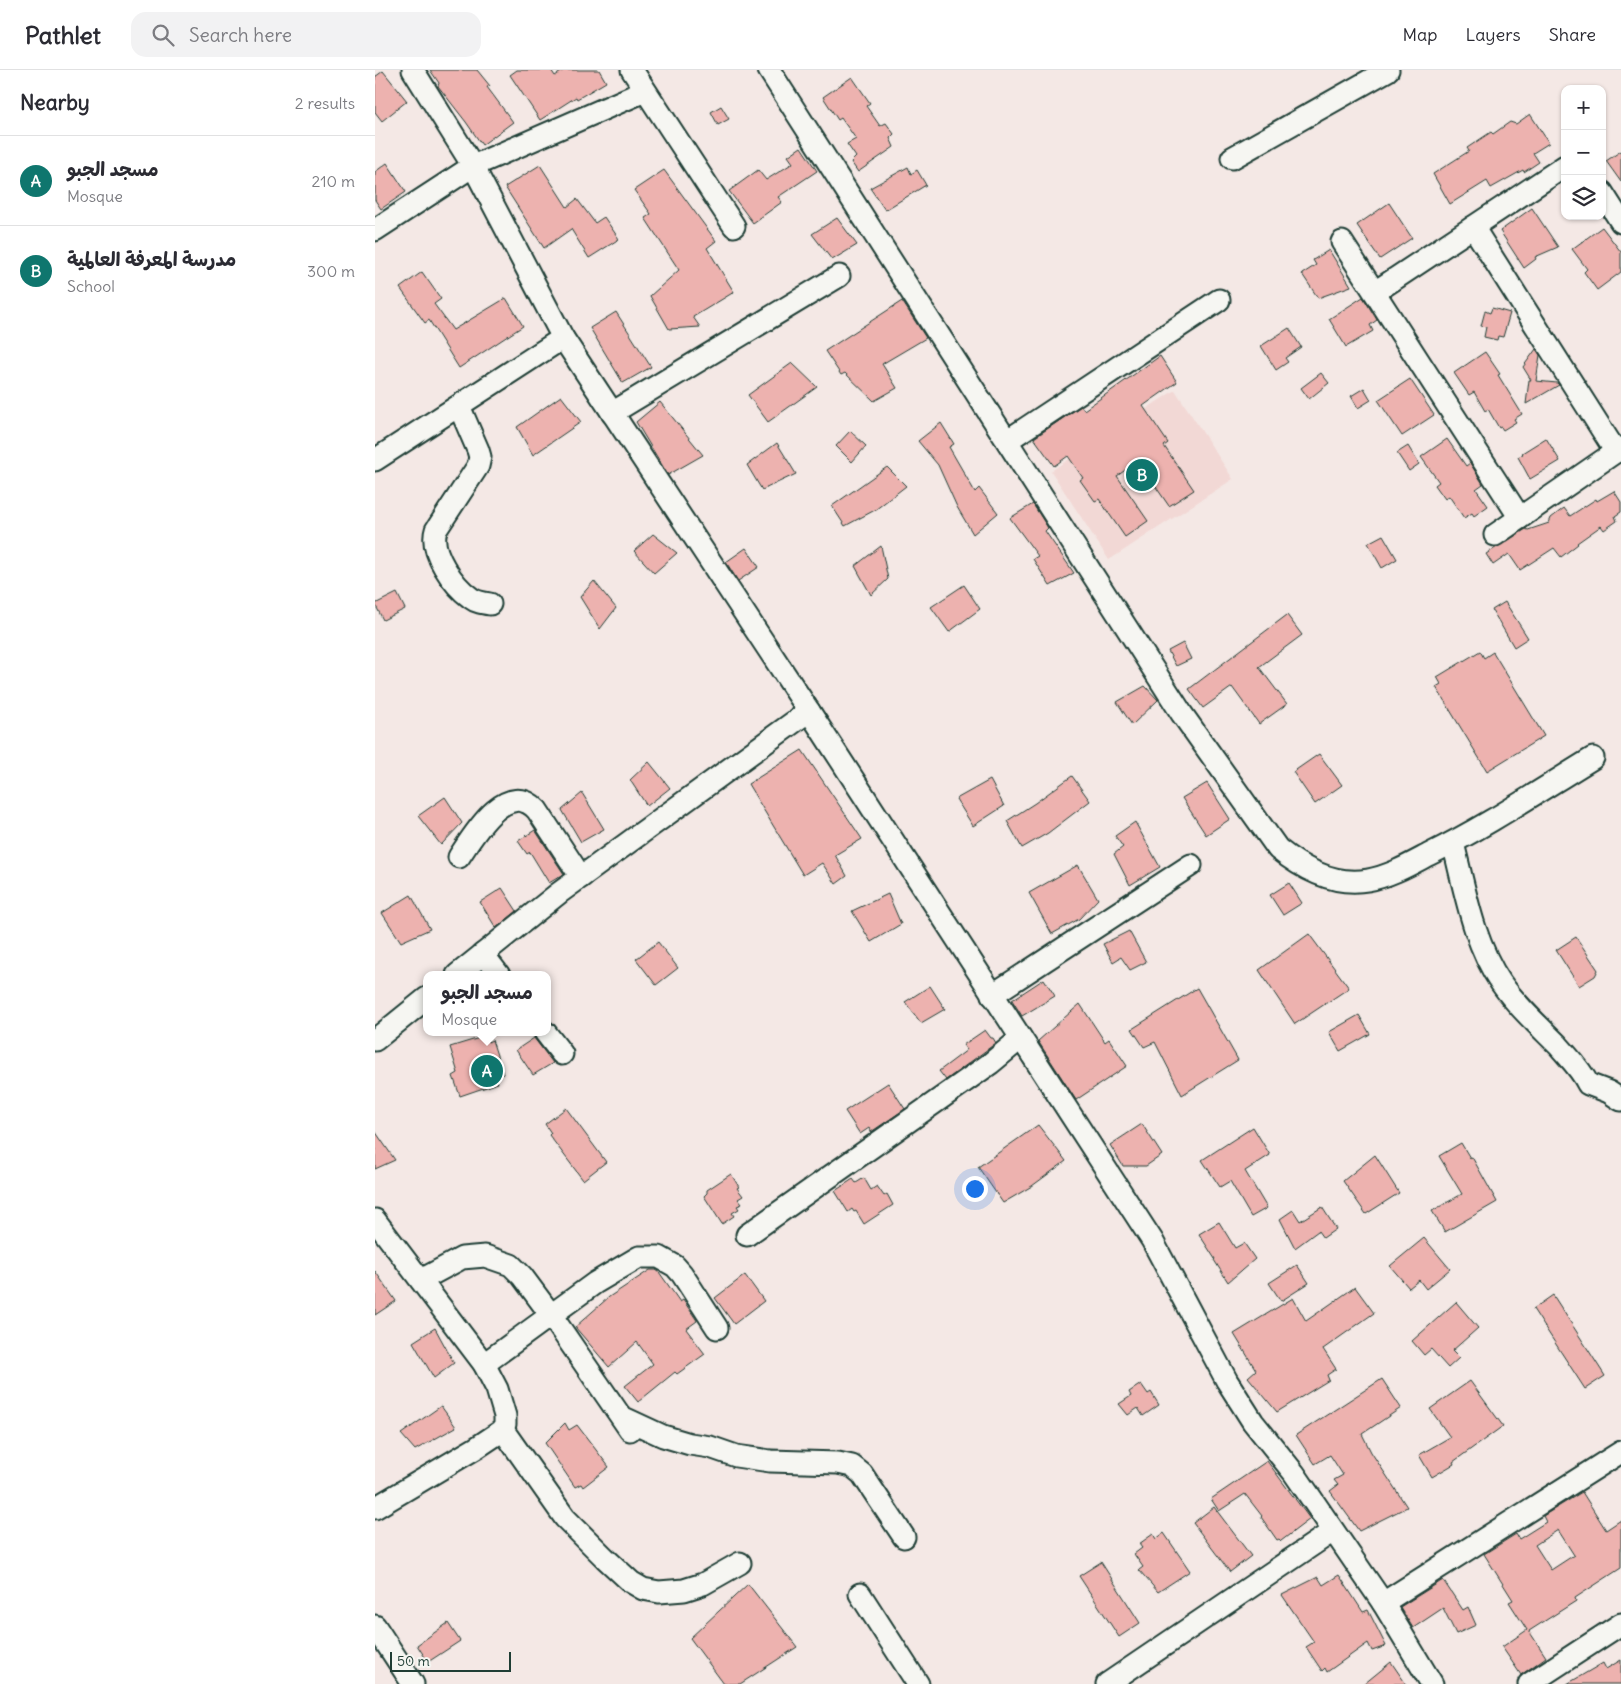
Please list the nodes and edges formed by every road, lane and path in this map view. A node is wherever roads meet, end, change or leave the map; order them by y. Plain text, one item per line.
1 (413, 70) edge
2 (632, 70) edge
3 (769, 70) edge
4 (1387, 70) edge
5 (645, 90) junction
6 (1232, 158) dead end
7 (473, 166) junction
8 (1561, 169) edge
9 (1606, 198) edge
10 (1621, 222) edge
11 (734, 226) dead end
12 (1473, 227) junction
13 (375, 230) edge
14 (1342, 242) dead end
15 (839, 276) dead end
16 (1375, 292) junction
17 (1219, 300) dead end
18 (563, 338) junction
19 (459, 406) junction
20 (613, 413) junction
21 (1008, 440) junction
22 (1618, 450) edge
23 (375, 460) edge
24 (1520, 518) junction
25 (1495, 535) dead end
26 (490, 604) dead end
27 (809, 711) junction
28 (1593, 758) dead end
29 (1453, 842) junction
30 (459, 857) dead end
31 (1191, 865) dead end
32 (581, 877) junction
33 (483, 954) junction
34 (462, 971) edge
35 (496, 971) edge
36 (992, 995) junction
37 (423, 1001) edge
38 (548, 1036) edge
39 (1021, 1038) junction
40 (375, 1040) edge
41 (562, 1054) dead end
42 (1621, 1100) edge
43 (375, 1220) edge
44 (747, 1235) dead end
45 (421, 1280) junction
46 (551, 1315) junction
47 (717, 1328) dead end
48 (484, 1364) junction
49 (621, 1417) junction
50 (503, 1430) junction
51 (637, 1440) dead end
52 (1621, 1452) edge
53 (375, 1508) edge
54 (1333, 1531) junction
55 (904, 1537) dead end
56 (740, 1563) dead end
57 (859, 1594) dead end
58 (1383, 1603) junction
59 (1621, 1624) edge
60 (375, 1626) edge
61 (413, 1684) edge
62 (918, 1684) edge
63 (1107, 1684) edge
64 (1432, 1684) edge
65 (1529, 1684) edge

1 - 7 street
2 - 5 street
3 - 21 street
4 - 6 street
5 - 7 street
5 - 11 street
7 - 13 street
7 - 18 street
8 - 12 street
9 - 10 street
12 - 16 street
12 - 22 street
14 - 16 street
15 - 20 street
16 - 24 street
17 - 21 street
18 - 19 street
18 - 20 street
19 - 23 street
19 - 26 street
20 - 27 street
21 - 29 street
22 - 24 street
24 - 25 street
27 - 32 street
27 - 36 street
28 - 29 street
29 - 42 street
30 - 32 street
31 - 36 street
32 - 33 street
33 - 34 street
33 - 35 street
36 - 39 street
37 - 40 street
38 - 41 street
39 - 44 street
39 - 54 street
43 - 45 street
45 - 46 street
45 - 48 street
46 - 47 street
46 - 48 street
46 - 49 street
48 - 50 street
49 - 51 street
49 - 55 street
50 - 53 street
50 - 56 street
52 - 58 street
54 - 58 street
54 - 63 street
57 - 62 street
58 - 64 street
59 - 65 street
60 - 61 street

